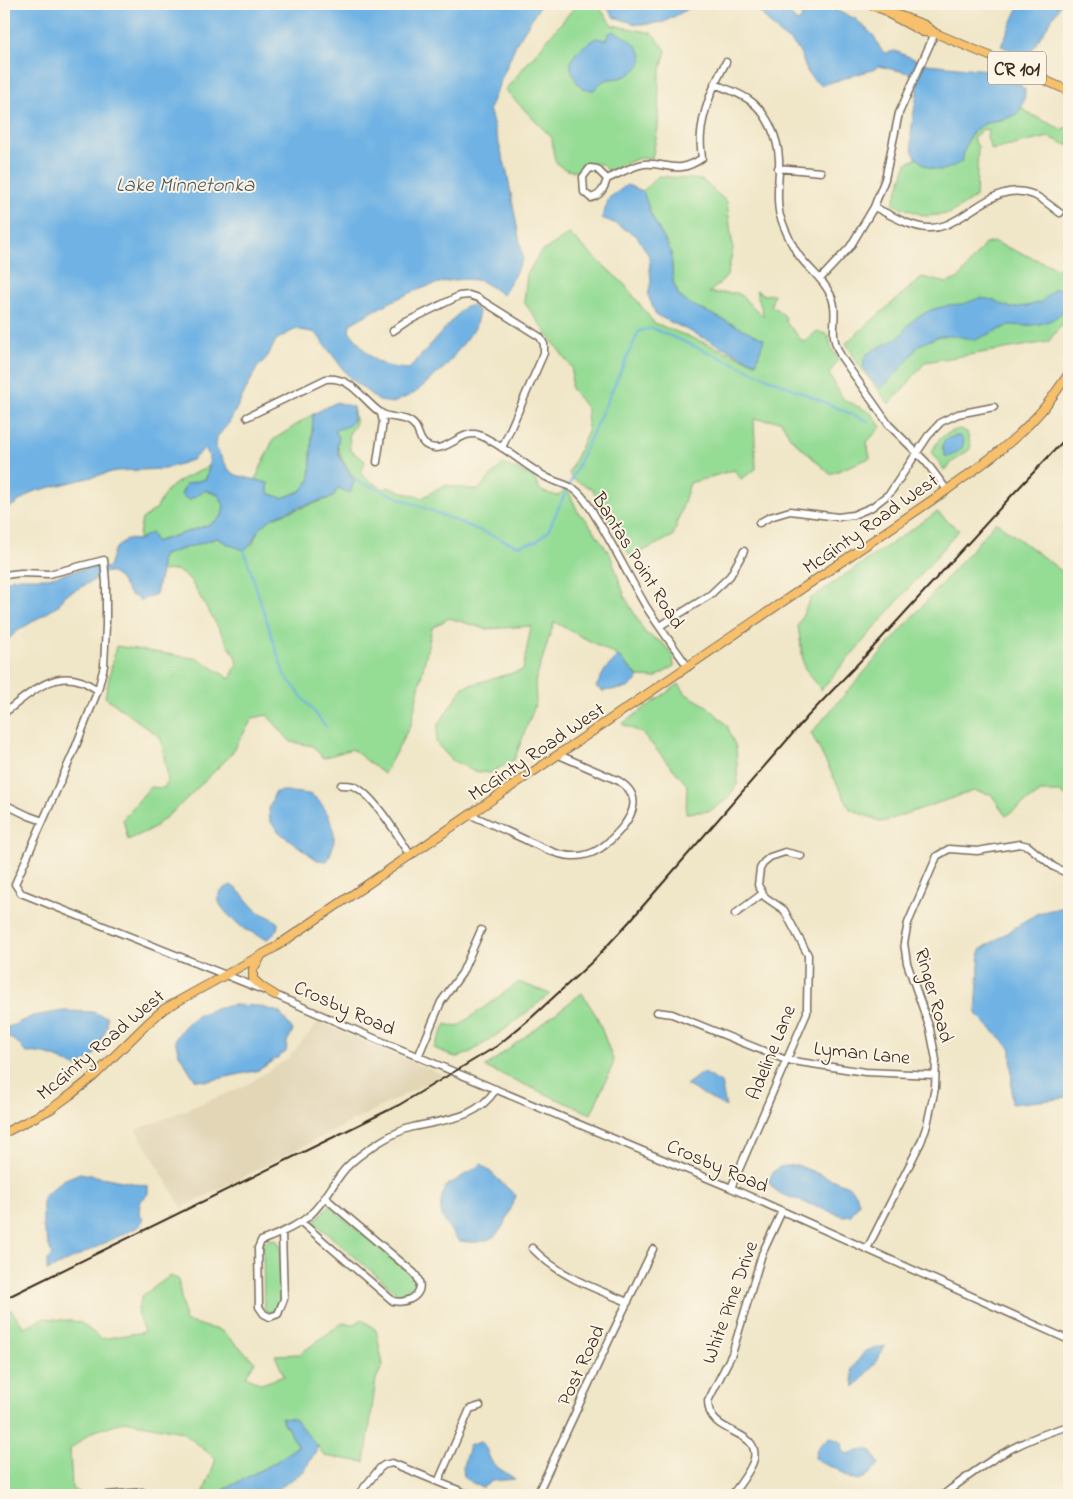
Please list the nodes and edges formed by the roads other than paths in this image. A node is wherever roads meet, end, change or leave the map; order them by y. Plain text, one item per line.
1 (868, 4) edge
2 (935, 33) junction
3 (726, 62) dead end
4 (714, 84) junction
5 (1069, 91) edge
6 (778, 168) junction
7 (821, 172) dead end
8 (607, 179) junction
9 (874, 207) junction
10 (1060, 213) dead end
11 (820, 279) junction
12 (393, 331) dead end
13 (1069, 373) edge
14 (994, 407) dead end
15 (381, 413) junction
16 (248, 417) dead end
17 (502, 448) junction
18 (916, 454) junction
19 (376, 462) dead end
20 (947, 490) junction
21 (758, 523) dead end
22 (744, 551) dead end
23 (4, 575) edge
24 (660, 626) junction
25 (688, 667) junction
26 (98, 690) junction
27 (4, 713) edge
28 (559, 755) junction
29 (341, 785) dead end
30 (4, 804) edge
31 (471, 815) junction
32 (43, 821) junction
33 (411, 856) junction
34 (801, 856) dead end
35 (1069, 874) edge
36 (762, 894) junction
37 (735, 914) dead end
38 (481, 930) dead end
39 (262, 955) junction
40 (228, 975) junction
41 (275, 994) junction
42 (656, 1012) dead end
43 (418, 1057) junction
44 (786, 1060) junction
45 (935, 1075) junction
46 (496, 1089) junction
47 (4, 1133) edge
48 (732, 1188) junction
49 (326, 1197) junction
50 (782, 1211) junction
51 (301, 1222) junction
52 (282, 1232) junction
53 (532, 1248) dead end
54 (654, 1249) dead end
55 (867, 1249) junction
56 (628, 1302) junction
57 (1069, 1340) edge
58 (480, 1406) dead end
59 (1069, 1426) edge
60 (438, 1482) junction
61 (142, 1492) dead end
62 (106, 1495) edge
63 (358, 1495) edge
64 (470, 1495) edge
65 (537, 1495) edge
66 (732, 1495) edge
67 (943, 1495) edge

1 - 2 main road, CR 101
2 - 5 main road, CR 101
2 - 9 street
3 - 4 street
4 - 6 street
4 - 8 street
6 - 7 street
6 - 11 street
8 - 8 street
9 - 10 street
9 - 11 street
11 - 18 street
12 - 17 street
13 - 20 main road, McGinty Road West
14 - 18 street
15 - 16 street, Bantas Point Road
15 - 17 street, Bantas Point Road
15 - 19 street
17 - 24 street, Bantas Point Road
18 - 20 street
18 - 21 street
20 - 25 main road, McGinty Road West
22 - 24 street
23 - 26 street, Crosby Road
24 - 25 street, Bantas Point Road
25 - 28 main road, McGinty Road West
26 - 27 street
26 - 32 street, Crosby Road
28 - 31 main road, McGinty Road West
28 - 31 street
29 - 33 street
30 - 32 street
31 - 33 main road, McGinty Road West
32 - 40 street, Crosby Road
33 - 39 main road, McGinty Road West
34 - 36 street
35 - 45 street, Ringer Road
36 - 37 street
36 - 44 street, Adeline Lane
38 - 43 street
39 - 40 main road, McGinty Road West
39 - 41 main road
40 - 41 street, Crosby Road
40 - 47 main road, McGinty Road West
41 - 43 street, Crosby Road
42 - 44 street, Lyman Lane
43 - 46 street, Crosby Road
44 - 45 street, Lyman Lane
44 - 48 street, Adeline Lane
45 - 55 street, Ringer Road
46 - 48 street, Crosby Road
46 - 49 street
48 - 50 street, Crosby Road
49 - 51 street
49 - 51 street
50 - 55 street, Crosby Road
50 - 66 street, White Pine Drive
51 - 52 street
52 - 52 street
53 - 56 street
54 - 56 street, Post Road
55 - 57 street, Crosby Road
56 - 65 street, Post Road
58 - 60 street
59 - 67 street
60 - 63 street
60 - 64 street
61 - 62 street

